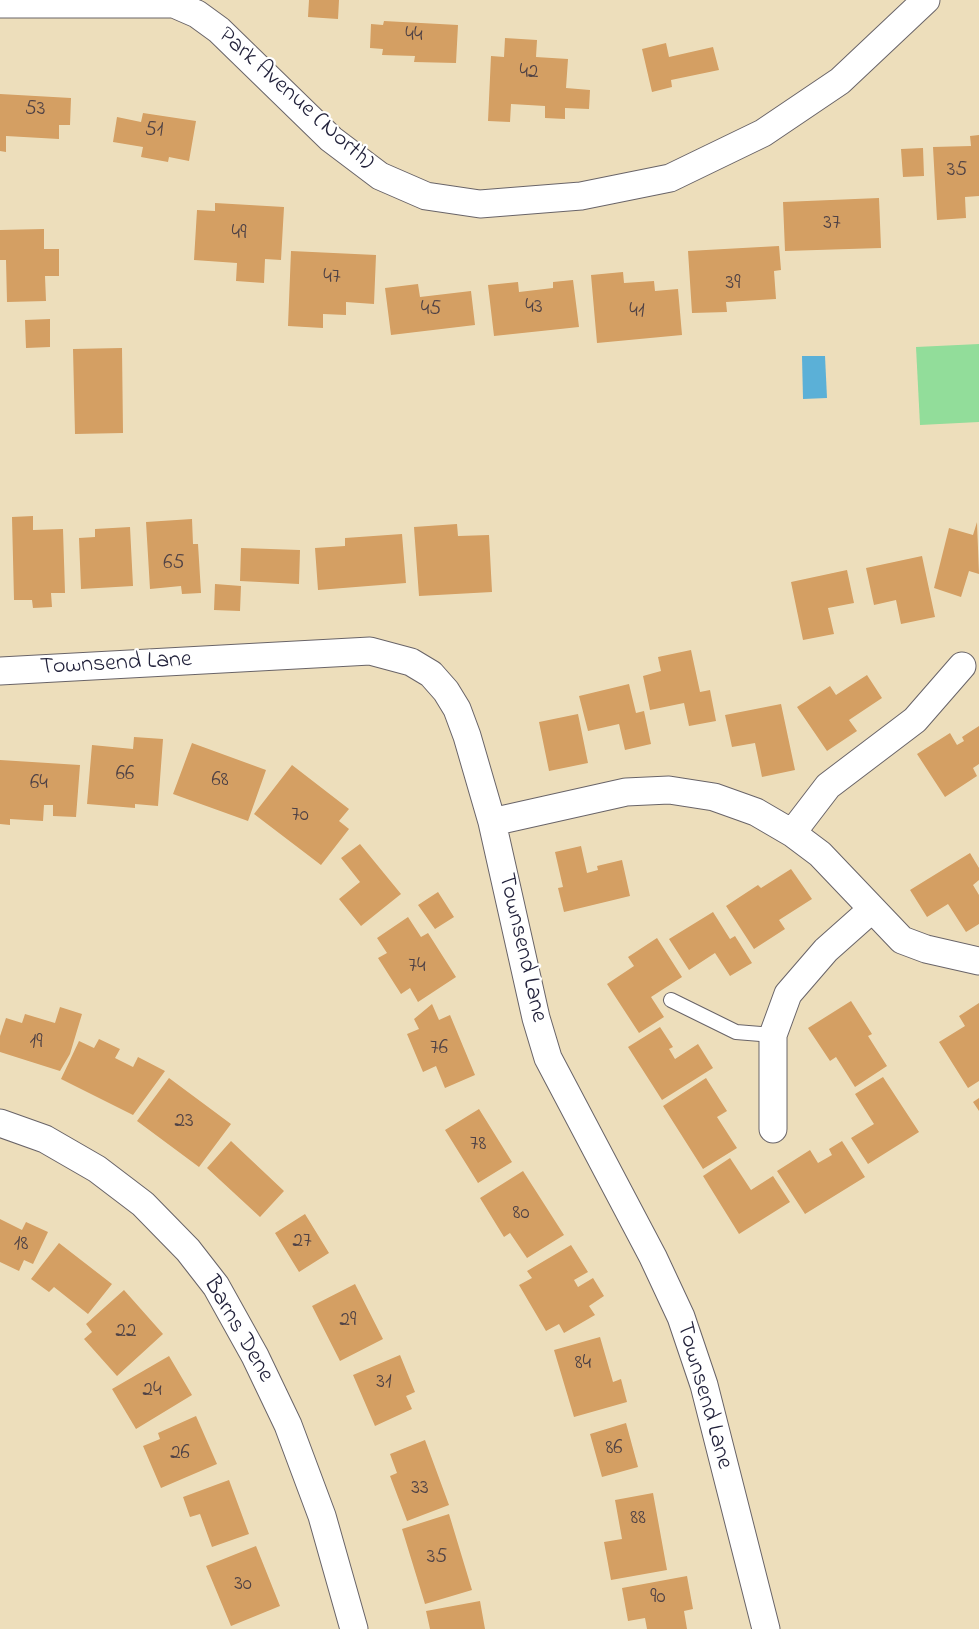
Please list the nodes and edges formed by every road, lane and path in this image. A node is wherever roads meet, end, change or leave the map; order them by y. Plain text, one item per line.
1 (926, 0) edge
2 (0, 4) edge
3 (962, 666) dead end
4 (0, 671) edge
5 (492, 822) junction
6 (792, 833) junction
7 (871, 910) junction
8 (979, 961) edge
9 (671, 1000) dead end
10 (773, 1035) junction
11 (0, 1123) edge
12 (773, 1129) dead end
13 (354, 1629) edge
14 (766, 1629) edge

1 - 2 street, Park Avenue (North)
3 - 6 street
4 - 5 street, Townsend Lane
5 - 6 street
5 - 14 street, Townsend Lane
6 - 7 street
7 - 8 street
7 - 10 street
9 - 10 lane
10 - 12 street
11 - 13 street, Barns Dene

